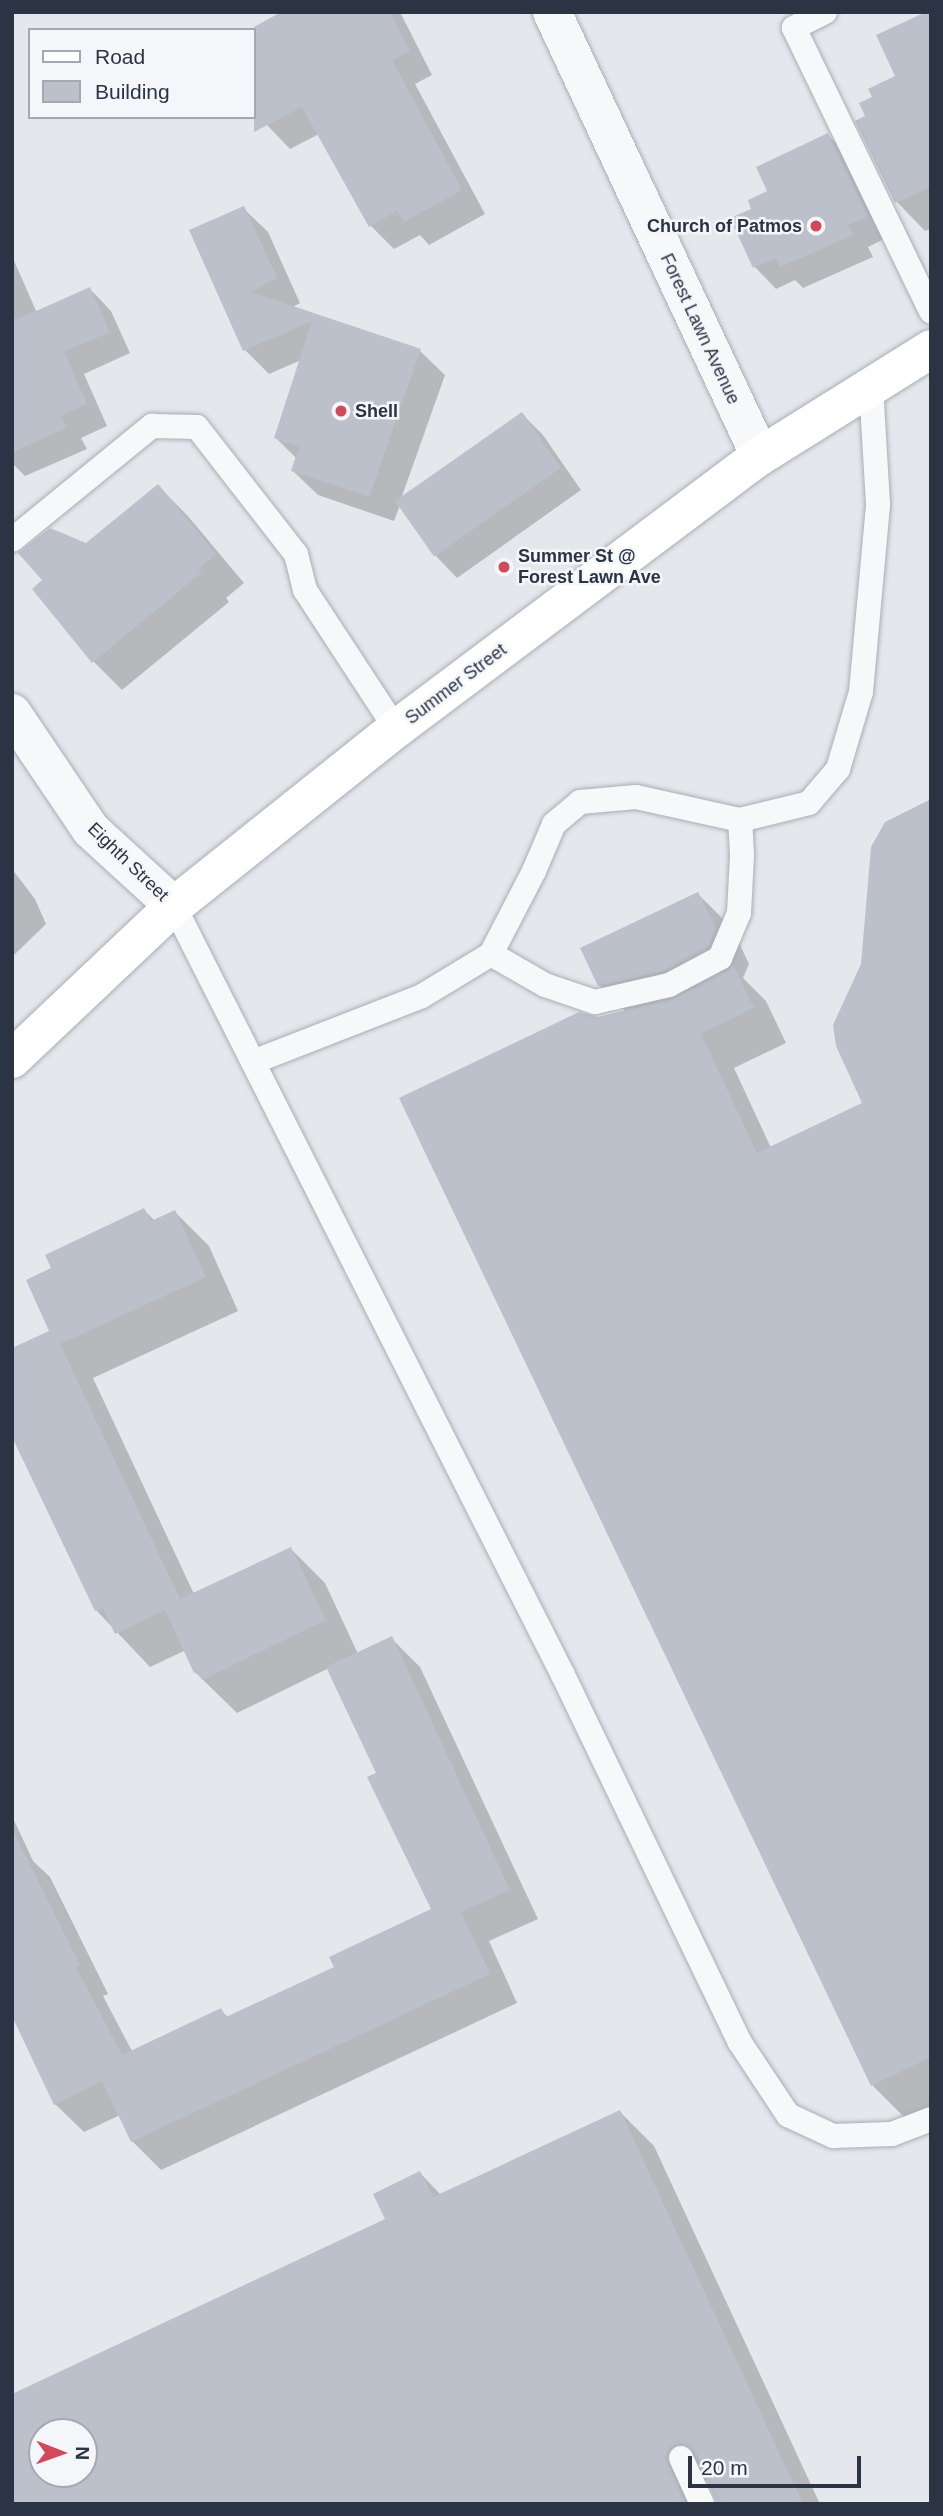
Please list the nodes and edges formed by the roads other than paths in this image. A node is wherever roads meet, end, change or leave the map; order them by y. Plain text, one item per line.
1 (552, 12) edge
2 (825, 12) edge
3 (931, 312) edge
4 (931, 349) edge
5 (871, 386) junction
6 (760, 456) junction
7 (12, 540) edge
8 (12, 713) edge
9 (396, 729) junction
10 (740, 820) junction
11 (174, 906) junction
12 (491, 954) junction
13 (12, 1059) edge
14 (253, 1062) junction
15 (931, 2119) edge
16 (681, 2458) dead end
17 (702, 2504) edge

1 - 6 street, Forest Lawn Avenue
2 - 3 lane
4 - 5 main road, Summer Street
5 - 6 main road, Summer Street
5 - 10 lane
6 - 9 main road, Summer Street
7 - 9 lane
8 - 11 street, Eighth Street
9 - 11 main road, Summer Street
10 - 12 lane
10 - 12 lane
11 - 13 main road, Summer Street
11 - 14 lane
12 - 14 lane
14 - 15 lane
16 - 17 lane

